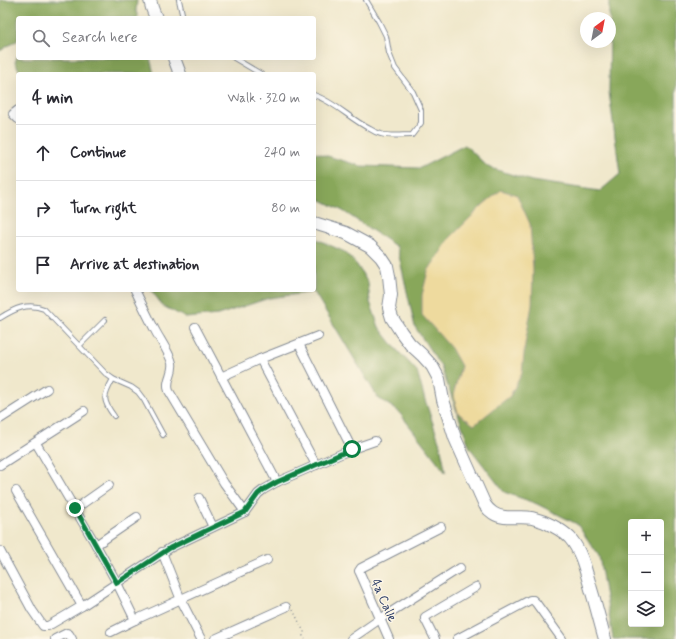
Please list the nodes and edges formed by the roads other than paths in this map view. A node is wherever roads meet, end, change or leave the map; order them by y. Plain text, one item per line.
1 (150, 0) edge
2 (179, 0) edge
3 (366, 0) edge
4 (155, 16) edge
5 (183, 16) edge
6 (175, 60) edge
7 (237, 60) edge
8 (179, 72) edge
9 (258, 72) edge
10 (316, 96) edge
11 (316, 224) edge
12 (136, 292) edge
13 (0, 318) edge
14 (105, 320) dead end
15 (195, 328) dead end
16 (318, 336) dead end
17 (299, 344) junction
18 (80, 345) junction
19 (260, 359) junction
20 (221, 377) junction
21 (113, 379) junction
22 (47, 389) dead end
23 (84, 411) dead end
24 (114, 416) dead end
25 (0, 419) edge
26 (163, 435) dead end
27 (375, 441) dead end
28 (36, 443) junction
29 (352, 449) junction
30 (0, 465) edge
31 (316, 465) junction
32 (277, 482) junction
33 (109, 485) dead end
34 (16, 491) dead end
35 (199, 498) dead end
36 (75, 508) junction
37 (245, 512) junction
38 (137, 517) dead end
39 (213, 527) junction
40 (441, 527) dead end
41 (96, 545) junction
42 (0, 551) edge
43 (162, 552) junction
44 (267, 560) dead end
45 (460, 568) dead end
46 (117, 583) junction
47 (476, 587) dead end
48 (181, 600) junction
49 (82, 606) junction
50 (289, 607) road end
51 (380, 619) junction
52 (135, 620) junction
53 (111, 632) dead end
54 (471, 636) edge
55 (55, 639) edge
56 (72, 639) edge
57 (201, 639) edge
58 (215, 639) edge
59 (351, 639) edge
60 (389, 639) edge
61 (435, 639) edge
62 (457, 639) edge
63 (562, 639) edge
64 (605, 639) edge

1 - 4 main road
2 - 5 lane
3 - 10 lane
6 - 8 main road
7 - 9 lane
11 - 64 main road
12 - 37 street
13 - 18 lane
14 - 18 lane
15 - 20 street
16 - 17 street
17 - 19 street
17 - 29 street
18 - 21 lane
19 - 20 street
19 - 31 street
20 - 32 street
21 - 24 lane
21 - 26 lane
22 - 25 street
23 - 28 street
27 - 29 street
28 - 30 street
28 - 36 street
29 - 31 street
31 - 32 street
32 - 37 street
33 - 36 street
34 - 49 street
35 - 39 street
36 - 41 street
37 - 39 street
38 - 41 street
39 - 43 street
40 - 51 street, 4a Calle
41 - 46 street
42 - 49 street
43 - 46 street
43 - 48 street
44 - 48 street
45 - 51 street
46 - 49 street
46 - 52 street
47 - 61 street
48 - 52 street
48 - 57 street
50 - 58 street
51 - 59 street
51 - 60 street, 4a Calle
52 - 53 street
54 - 62 street
54 - 63 street
55 - 56 street

